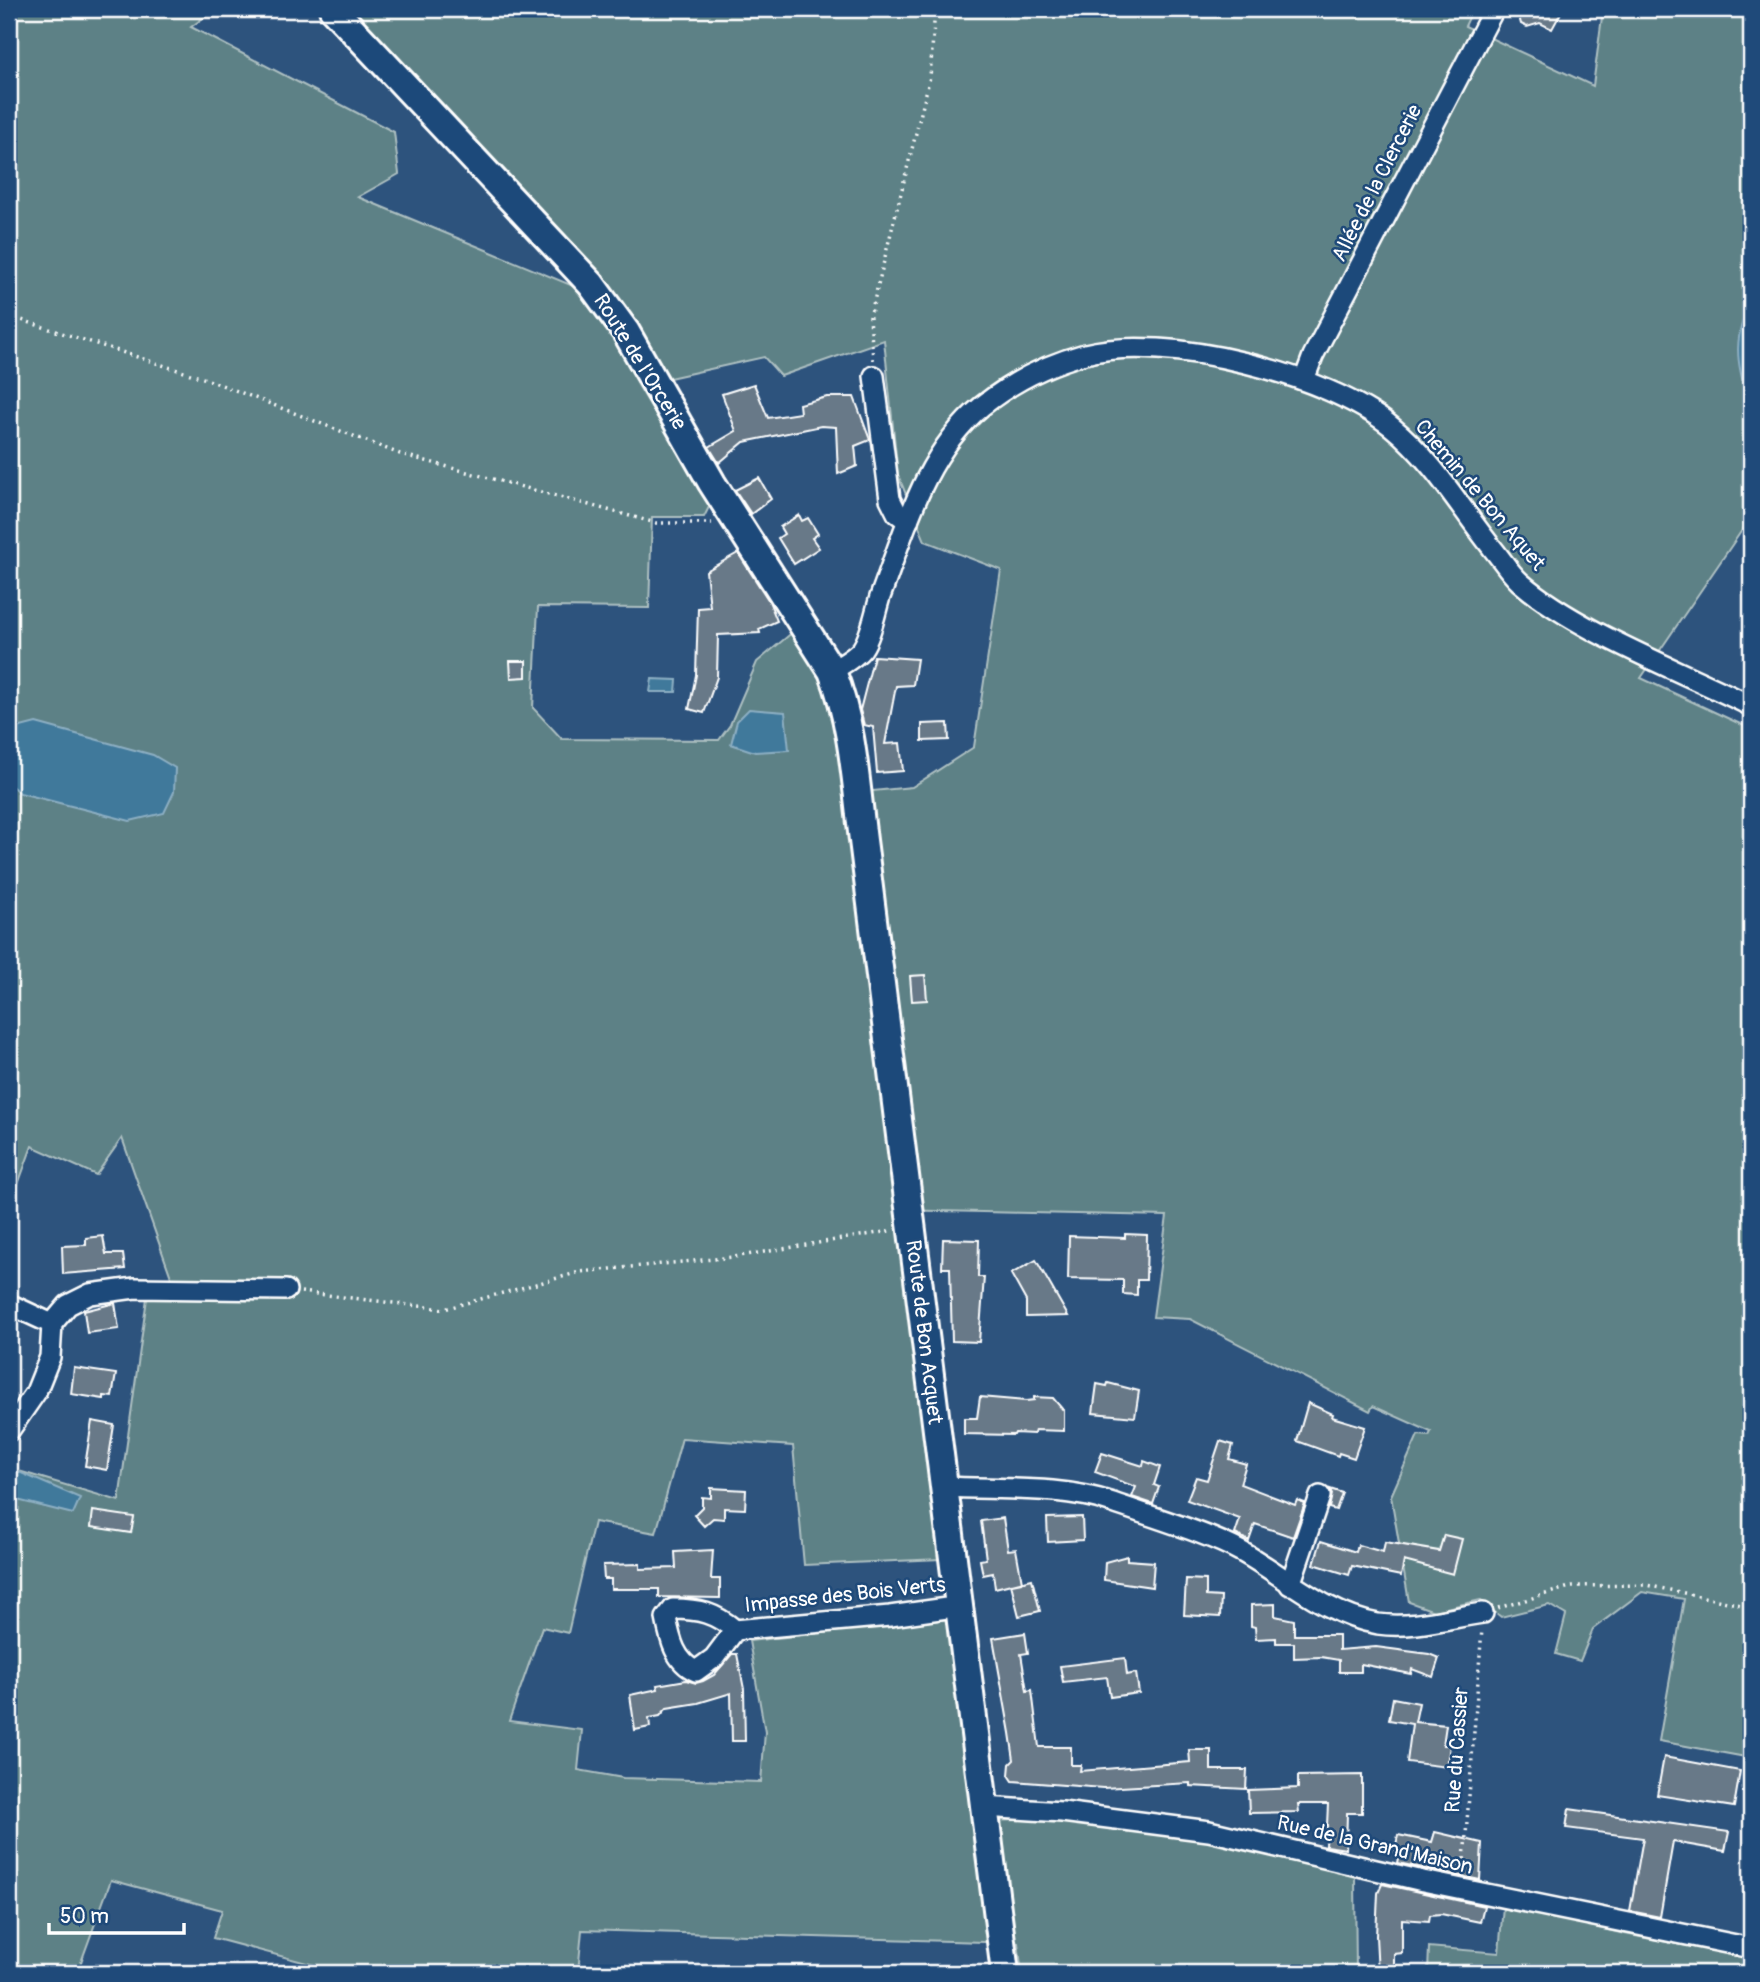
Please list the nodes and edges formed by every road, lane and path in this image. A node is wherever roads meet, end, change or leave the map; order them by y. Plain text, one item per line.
1 (333, 9) edge
2 (935, 9) edge
3 (1494, 9) edge
4 (9, 316) edge
5 (874, 376) joint
6 (1304, 380) junction
7 (908, 522) junction
8 (738, 523) junction
9 (836, 681) junction
10 (1751, 706) edge
11 (911, 1228) junction
12 (286, 1290) joint
13 (9, 1304) edge
14 (52, 1324) junction
15 (9, 1431) edge
16 (945, 1487) junction
17 (1320, 1496) dead end
18 (1290, 1585) junction
19 (961, 1606) junction
20 (1751, 1606) edge
21 (1483, 1613) junction
22 (735, 1630) dead end
23 (985, 1807) junction
24 (1462, 1889) junction
25 (1751, 1948) edge
26 (1005, 1973) edge

1 - 8 street, Route de l'Orcerie
2 - 5 path
3 - 6 street, Allée de la Clercerie
4 - 8 path
5 - 7 street
6 - 7 street, Chemin de Bon Aquet
6 - 10 street, Chemin de Bon Aquet
7 - 9 street, Chemin de Bon Aquet
8 - 9 street, Route de l'Orcerie
9 - 11 street, Route de Bon Acquet
11 - 12 path
11 - 16 street, Route de Bon Acquet
12 - 14 street
13 - 14 street
14 - 15 street
16 - 18 street
16 - 19 street, Route de Bon Acquet
17 - 18 street
18 - 21 street
19 - 22 street, Impasse des Bois Verts
19 - 23 street, Route de Bon Acquet
20 - 21 path
21 - 24 path, Rue du Cassier
23 - 24 street, Rue de la Grand'Maison
23 - 26 street, Route de Bon Acquet
24 - 25 street, Rue de la Grand'Maison

